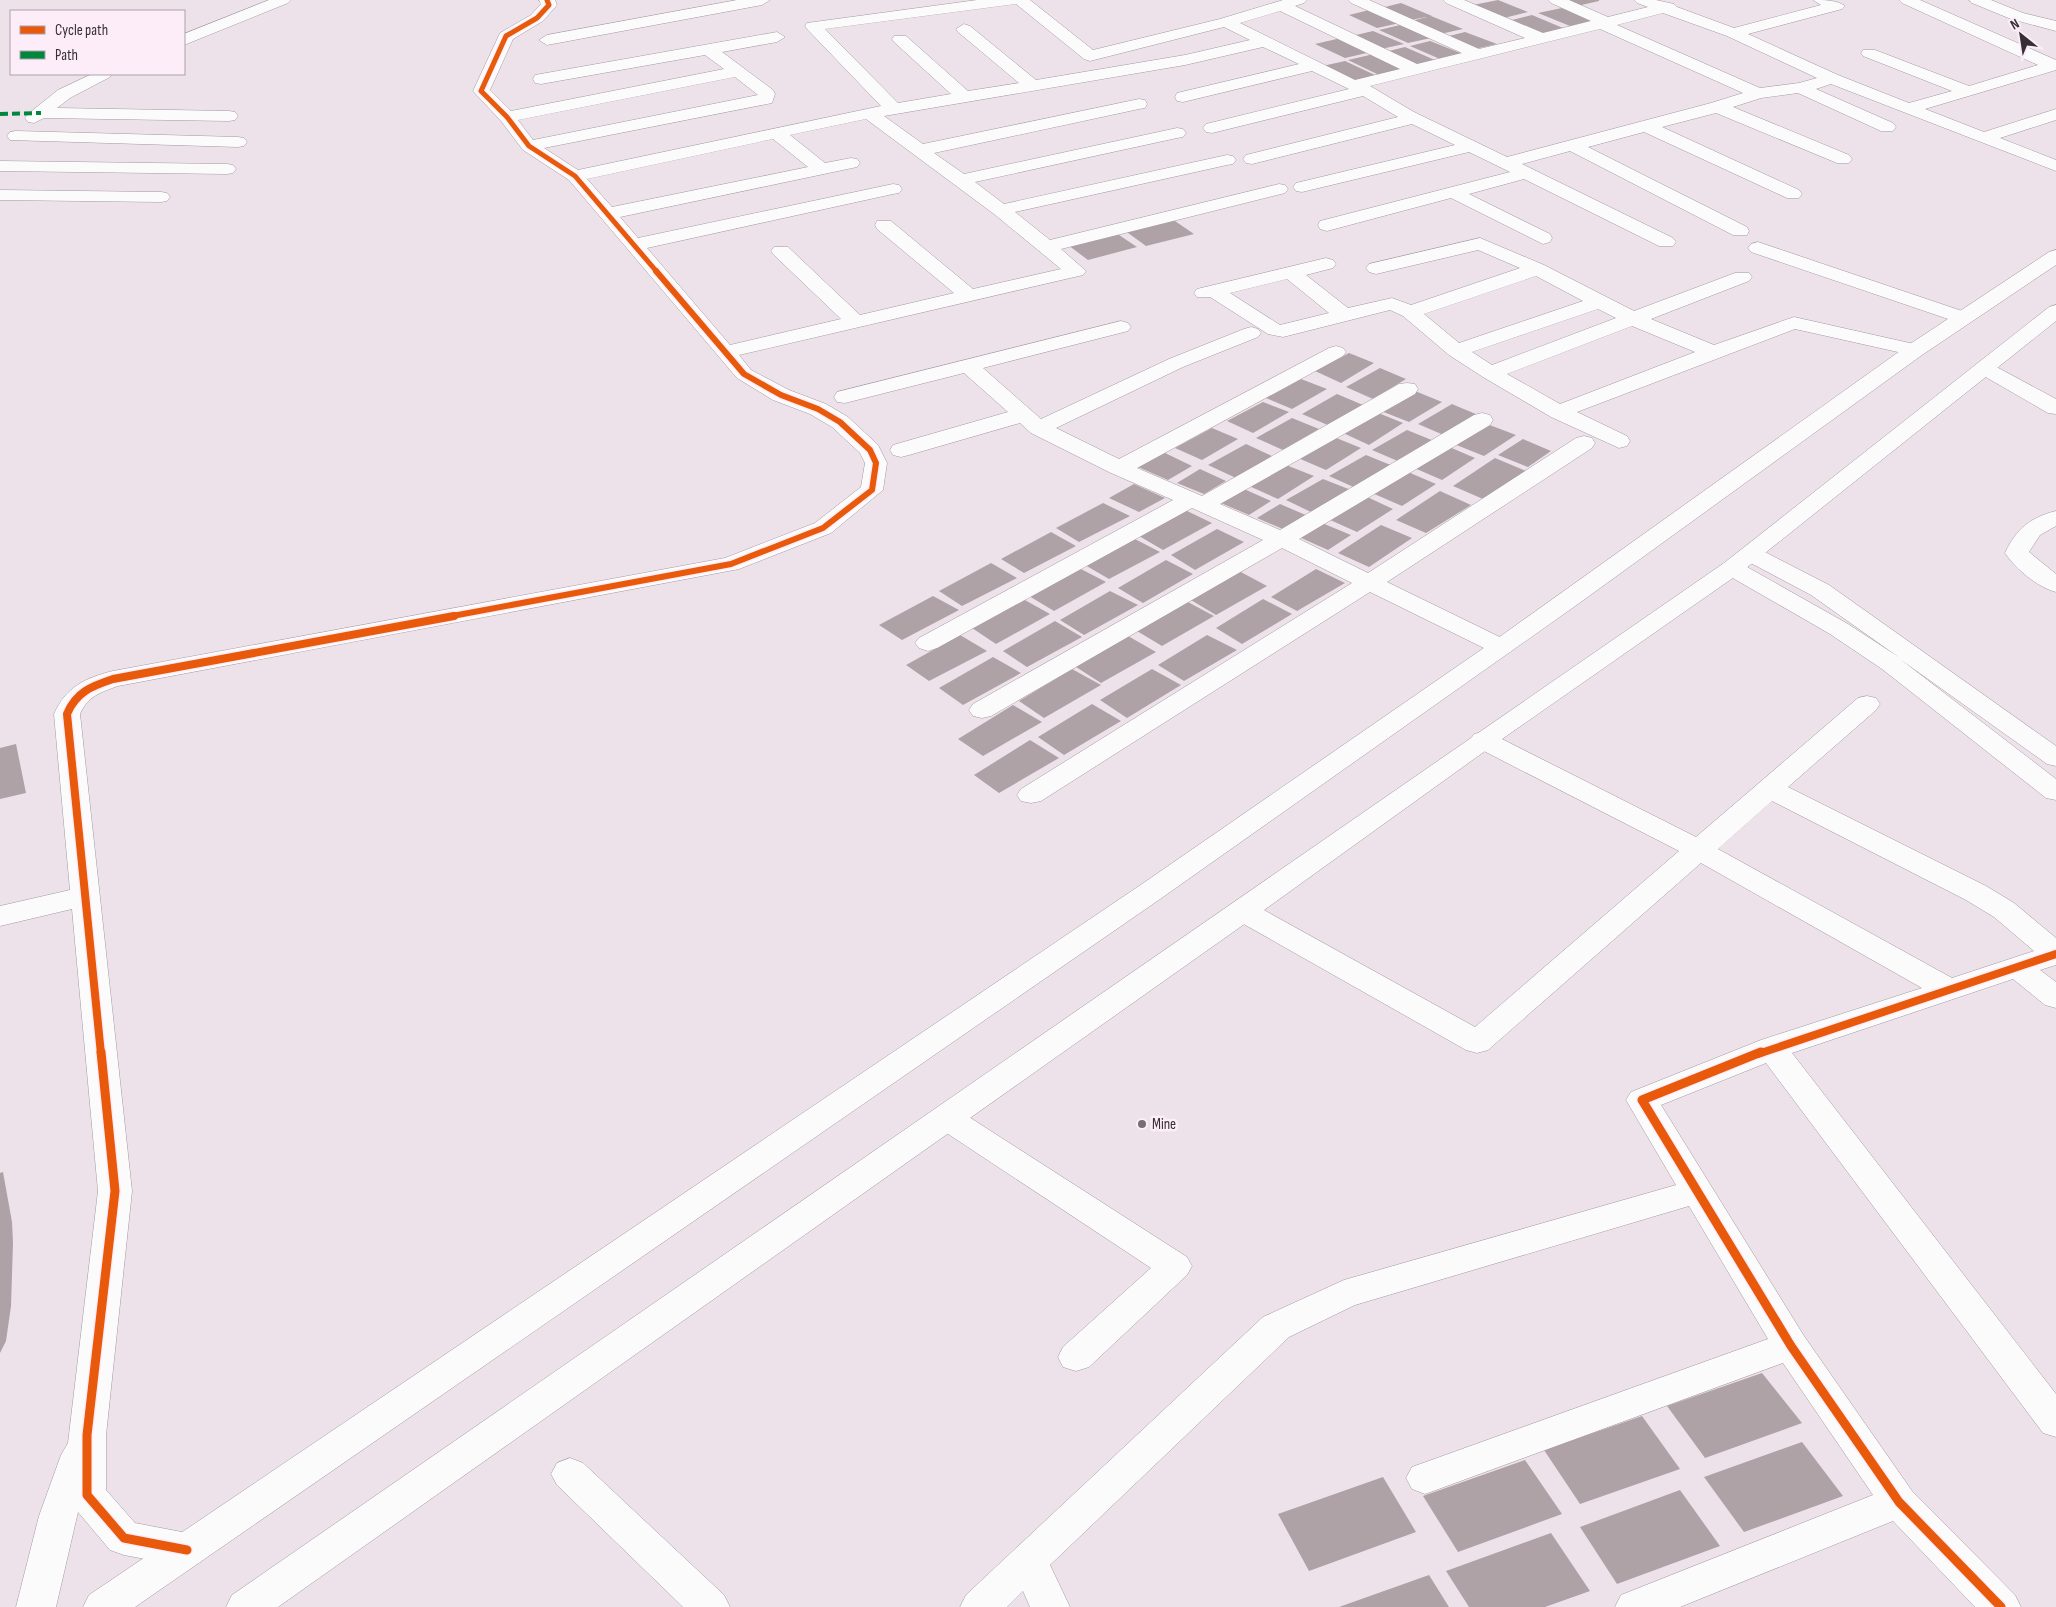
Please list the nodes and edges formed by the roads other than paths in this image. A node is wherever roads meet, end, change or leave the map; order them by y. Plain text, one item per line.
1 (283, 0) edge
2 (547, 0) edge
3 (762, 0) edge
4 (1050, 0) edge
5 (1299, 0) edge
6 (1356, 0) edge
7 (1451, 0) edge
8 (1556, 0) edge
9 (1642, 0) edge
10 (1821, 0) edge
11 (1907, 0) edge
12 (1978, 0) edge
13 (1020, 1) edge
14 (1689, 2) dead end
15 (733, 4) junction
16 (1282, 6) junction
17 (1665, 8) junction
18 (2018, 16) junction
19 (1226, 22) junction
20 (1605, 24) junction
21 (1964, 26) junction
22 (2056, 26) edge
23 (964, 29) dead end
24 (1733, 33) junction
25 (900, 39) dead end
26 (1542, 39) junction
27 (185, 40) edge
28 (547, 40) dead end
29 (1267, 41) junction
30 (706, 48) junction
31 (1869, 53) dead end
32 (1479, 55) junction
33 (2054, 65) edge
34 (1313, 66) junction
35 (1416, 70) junction
36 (740, 71) junction
37 (102, 75) edge
38 (541, 79) dead end
39 (1832, 79) junction
40 (1032, 84) junction
41 (1360, 87) junction
42 (1800, 88) junction
43 (1968, 91) junction
44 (1758, 93) junction
45 (963, 96) junction
46 (1182, 96) dead end
47 (1139, 104) dead end
48 (1717, 107) junction
49 (893, 108) junction
50 (1908, 108) junction
51 (41, 112) junction
52 (869, 113) junction
53 (2056, 114) edge
54 (229, 116) dead end
55 (507, 117) junction
56 (1413, 119) junction
57 (1646, 126) junction
58 (1887, 127) dead end
59 (1212, 128) dead end
60 (776, 133) junction
61 (1177, 133) dead end
62 (16, 136) junction
63 (1984, 138) junction
64 (238, 142) dead end
65 (529, 146) junction
66 (1473, 146) junction
67 (1572, 146) junction
68 (922, 150) junction
69 (1252, 159) dead end
70 (1843, 159) dead end
71 (1227, 160) dead end
72 (852, 163) dead end
73 (1506, 163) junction
74 (0, 165) edge
75 (2056, 166) edge
76 (227, 168) dead end
77 (822, 169) junction
78 (1527, 173) junction
79 (575, 176) junction
80 (961, 180) junction
81 (1302, 187) dead end
82 (893, 189) dead end
83 (1279, 189) dead end
84 (1454, 193) junction
85 (1792, 194) dead end
86 (0, 195) edge
87 (160, 197) dead end
88 (685, 198) junction
89 (1001, 210) junction
90 (607, 214) junction
91 (1327, 225) dead end
92 (884, 226) dead end
93 (715, 227) junction
94 (1740, 231) dead end
95 (1543, 238) dead end
96 (1666, 242) dead end
97 (633, 245) junction
98 (1046, 247) junction
99 (1758, 248) dead end
100 (781, 251) dead end
101 (2056, 256) edge
102 (1326, 264) dead end
103 (1376, 268) dead end
104 (1537, 269) junction
105 (1290, 272) junction
106 (1742, 277) dead end
107 (968, 295) junction
108 (1598, 302) junction
109 (2056, 311) edge
110 (1410, 312) junction
111 (1344, 314) junction
112 (1961, 317) junction
113 (1631, 318) junction
114 (856, 322) junction
115 (1121, 327) dead end
116 (1251, 333) dead end
117 (1916, 350) junction
118 (1456, 351) junction
119 (726, 352) junction
120 (1336, 352) dead end
121 (1713, 352) junction
122 (966, 365) junction
123 (1984, 368) junction
124 (1490, 373) junction
125 (1407, 389) dead end
126 (845, 397) dead end
127 (2056, 408) edge
128 (1559, 412) junction
129 (1482, 420) dead end
130 (1031, 422) junction
131 (1619, 441) dead end
132 (1584, 443) dead end
133 (900, 450) dead end
134 (1119, 468) junction
135 (1196, 503) junction
136 (2056, 518) edge
137 (1281, 539) junction
138 (1741, 561) junction
139 (1370, 582) junction
140 (2056, 585) edge
141 (928, 643) dead end
142 (1501, 647) junction
143 (1867, 704) dead end
144 (982, 710) dead end
145 (1483, 740) junction
146 (2056, 758) edge
147 (1768, 788) junction
148 (2056, 792) edge
149 (1031, 795) dead end
150 (1697, 849) junction
151 (86, 896) junction
152 (1243, 911) junction
153 (0, 916) edge
154 (2056, 954) edge
155 (2017, 967) junction
156 (1950, 990) junction
157 (2056, 998) edge
158 (1772, 1048) junction
159 (947, 1118) junction
160 (1697, 1191) junction
161 (1791, 1346) junction
162 (1076, 1357) dead end
163 (2056, 1422) edge
164 (87, 1435) junction
165 (570, 1474) dead end
166 (1425, 1478) dead end
167 (1898, 1502) junction
168 (187, 1550) junction
169 (1030, 1561) junction
170 (36, 1607) edge
171 (103, 1607) edge
172 (246, 1607) edge
173 (710, 1607) edge
174 (980, 1607) edge
175 (1050, 1607) edge
176 (1635, 1607) edge
177 (2001, 1607) edge

1 - 27 street
2 - 55 street
3 - 15 street
4 - 13 street
5 - 16 street
6 - 32 street
7 - 26 street
8 - 20 street
9 - 17 street
10 - 24 street
11 - 21 street
12 - 18 street
13 - 19 street
13 - 49 street
14 - 17 street
15 - 28 street
15 - 30 street
16 - 19 street
16 - 35 street
17 - 20 street
17 - 24 street
18 - 21 street
18 - 22 street
19 - 29 street
20 - 26 street
20 - 44 street
21 - 33 street
23 - 40 street
24 - 39 street
25 - 45 street
26 - 32 street
29 - 34 street
29 - 40 street
30 - 36 street
30 - 38 street
31 - 43 street
32 - 35 street
33 - 43 street
34 - 41 street
34 - 46 street
35 - 41 street
36 - 55 street
36 - 65 street
37 - 51 street
39 - 42 street
39 - 50 street
40 - 45 street
41 - 56 street
41 - 59 street
42 - 44 street
42 - 58 street
43 - 50 street
44 - 48 street
45 - 49 street
47 - 68 street
48 - 57 street
48 - 70 street
49 - 52 street
50 - 63 street
51 - 54 street
51 - 62 street
52 - 60 street
52 - 68 street
53 - 63 street
55 - 65 street
56 - 66 street
56 - 69 street
57 - 67 street
57 - 85 street
60 - 77 street
60 - 79 street
61 - 80 street
62 - 64 street
62 - 74 street
63 - 75 street
65 - 79 street
66 - 73 street
66 - 81 street
67 - 73 street
67 - 94 street
68 - 80 street
71 - 89 street
72 - 77 street
73 - 78 street
74 - 76 street
77 - 88 street
78 - 84 street
78 - 96 street
79 - 90 street
80 - 89 street
82 - 93 street
83 - 98 street
84 - 91 street
84 - 95 street
86 - 87 street
88 - 90 street
88 - 93 street
89 - 98 street
90 - 97 street
92 - 107 street
93 - 97 street
97 - 119 street
98 - 107 street
99 - 112 street
100 - 114 street
101 - 112 street
102 - 105 street
103 - 104 street
104 - 108 street
104 - 110 street
105 - 111 street
105 - 111 street
106 - 113 street
107 - 114 street
108 - 113 street
108 - 118 street
109 - 123 street
110 - 111 street
110 - 118 street
112 - 117 street
113 - 121 street
113 - 124 street
114 - 119 street
115 - 122 street
116 - 130 street
117 - 121 street
117 - 142 street
118 - 124 street
119 - 151 street
120 - 134 street
121 - 128 street
122 - 126 street
122 - 130 street
123 - 127 street
123 - 138 street
124 - 128 street
125 - 135 street
128 - 131 street
129 - 137 street
130 - 133 street
130 - 134 street
132 - 139 street
134 - 135 street
135 - 137 street
135 - 141 street
136 - 140 street
137 - 139 street
137 - 144 street
138 - 145 street
138 - 146 street
138 - 148 street
139 - 142 street
139 - 149 street
142 - 168 street
143 - 147 street
145 - 150 street
145 - 152 street
147 - 150 street
147 - 154 street
150 - 152 street
150 - 156 street
151 - 153 street
151 - 164 street
152 - 159 street
154 - 155 street
155 - 156 street
155 - 157 street
156 - 158 street
158 - 160 street
158 - 163 street
159 - 162 street
159 - 172 street
160 - 161 street
160 - 169 street
161 - 166 street
161 - 167 street
164 - 168 street
164 - 170 street
165 - 173 street
167 - 176 street
167 - 177 street
168 - 171 street
169 - 174 street
169 - 175 street

